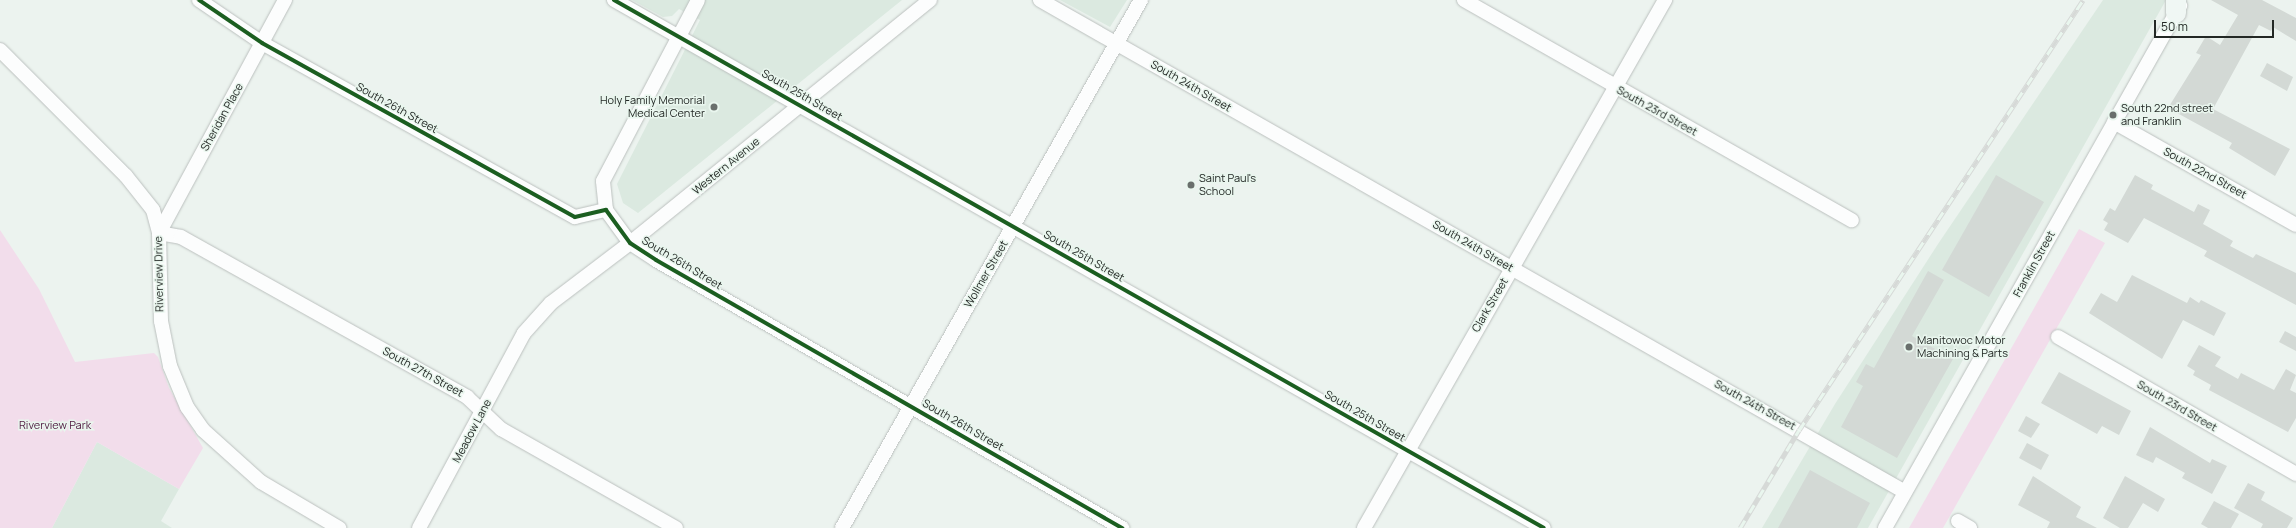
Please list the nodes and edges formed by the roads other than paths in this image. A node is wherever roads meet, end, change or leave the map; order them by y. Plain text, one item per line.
1 (199, 0) edge
2 (284, 0) edge
3 (614, 0) edge
4 (698, 0) edge
5 (930, 0) edge
6 (1040, 0) edge
7 (1141, 0) edge
8 (1464, 0) edge
9 (1665, 0) edge
10 (2178, 4) edge
11 (679, 36) junction
12 (262, 44) junction
13 (1116, 44) junction
14 (0, 50) edge
15 (1615, 87) junction
16 (802, 104) junction
17 (2114, 122) junction
18 (606, 210) junction
19 (1852, 220) dead end
20 (2296, 225) edge
21 (1013, 226) junction
22 (159, 233) junction
23 (630, 243) junction
24 (1511, 267) junction
25 (524, 333) joint
26 (2058, 337) dead end
27 (911, 405) junction
28 (483, 410) junction
29 (1407, 451) junction
30 (2296, 474) edge
31 (1905, 492) junction
32 (339, 528) edge
33 (420, 528) edge
34 (676, 528) edge
35 (842, 528) edge
36 (1122, 528) edge
37 (1364, 528) edge
38 (1544, 528) edge
39 (1885, 528) edge

1 - 12 street, South 26th Street
2 - 12 street, Sheridan Place
3 - 11 street, South 25th Street
4 - 11 street
5 - 16 street, Western Avenue
6 - 13 street, South 24th Street
7 - 13 street, Wollmer Street
8 - 15 street, South 23rd Street
9 - 15 street, Clark Street
10 - 17 street, Franklin Street
11 - 16 street, South 25th Street
11 - 18 street
12 - 18 street, South 26th Street
12 - 22 street, Sheridan Place
13 - 21 street, Wollmer Street
13 - 24 street, South 24th Street
14 - 22 street, Riverview Drive
15 - 19 street, South 23rd Street
15 - 24 street, Clark Street
16 - 21 street, South 25th Street
16 - 23 street, Western Avenue
17 - 20 street, South 22nd Street
17 - 31 street, Franklin Street
18 - 23 street, South 26th Street
21 - 27 street, Wollmer Street
21 - 29 street, South 25th Street
22 - 28 street, South 27th Street
22 - 32 street, Riverview Drive
23 - 25 street, Western Avenue
23 - 27 street, South 26th Street
24 - 29 street, Clark Street
24 - 31 street, South 24th Street
25 - 28 street, Meadow Lane
26 - 30 street, South 23rd Street
27 - 35 street, Wollmer Street
27 - 36 street, South 26th Street
28 - 33 street, Meadow Lane
28 - 34 street, South 27th Street
29 - 37 street, Clark Street
29 - 38 street, South 25th Street
31 - 39 street, Franklin Street

